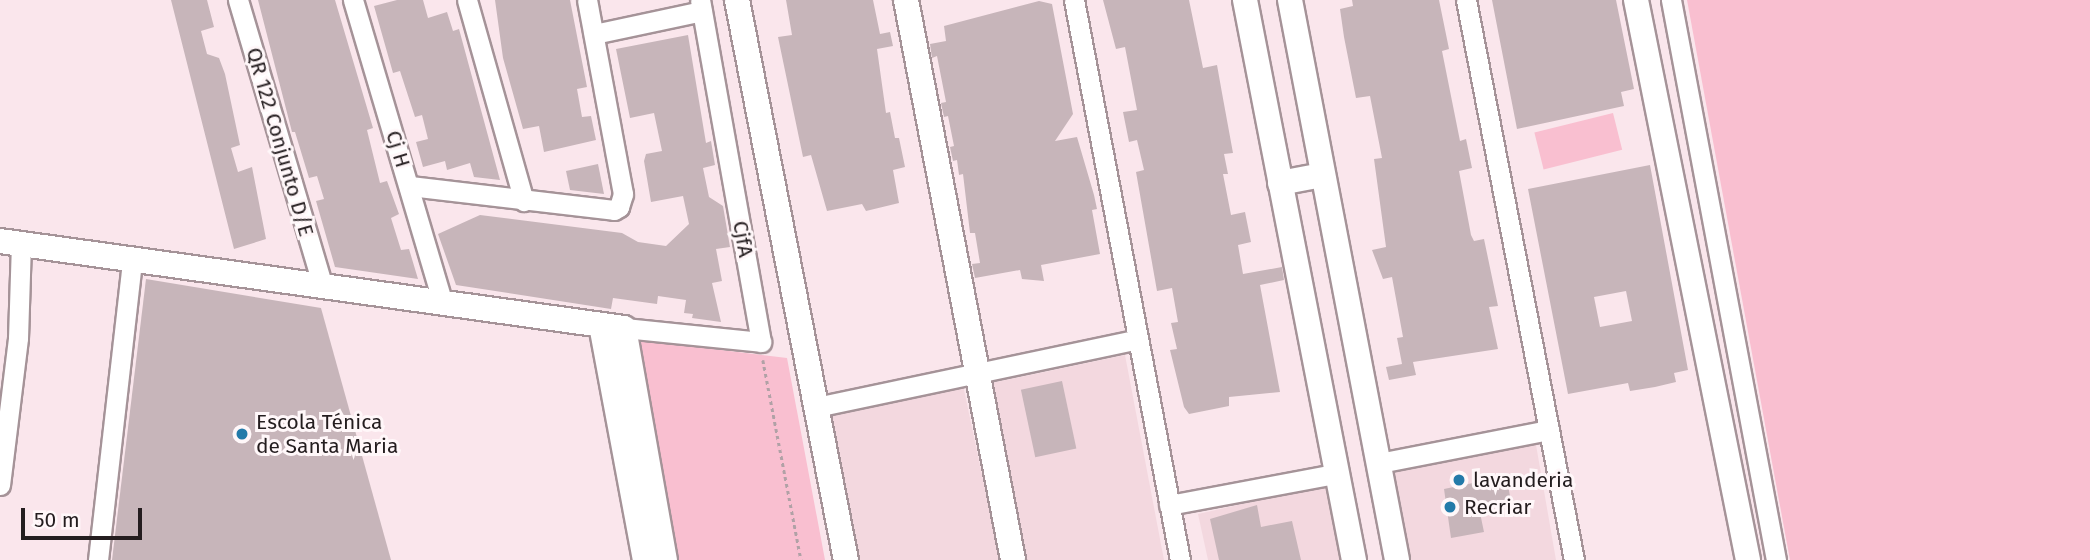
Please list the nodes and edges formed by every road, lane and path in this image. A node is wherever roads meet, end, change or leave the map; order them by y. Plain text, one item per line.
1 (238, 0) edge
2 (353, 0) edge
3 (467, 0) edge
4 (587, 0) edge
5 (737, 0) edge
6 (1074, 0) edge
7 (1245, 0) edge
8 (1290, 0) edge
9 (1466, 0) edge
10 (1636, 0) edge
11 (1671, 0) edge
12 (910, 1) edge
13 (701, 6) edge
14 (594, 34) junction
15 (1314, 133) junction
16 (1272, 136) junction
17 (1322, 175) junction
18 (1280, 183) junction
19 (410, 187) junction
20 (524, 201) junction
21 (11, 242) edge
22 (132, 261) junction
23 (322, 283) junction
24 (442, 300) junction
25 (612, 326) junction
26 (1138, 339) junction
27 (761, 342) junction
28 (7, 356) edge
29 (977, 374) junction
30 (817, 407) junction
31 (1549, 430) junction
32 (1, 463) edge
33 (1379, 463) junction
34 (1335, 474) junction
35 (0, 485) edge
36 (1169, 505) junction
37 (97, 560) edge
38 (645, 560) edge
39 (665, 560) edge
40 (801, 560) edge
41 (846, 560) edge
42 (1013, 560) edge
43 (1180, 560) edge
44 (1354, 560) edge
45 (1398, 560) edge
46 (1574, 560) edge
47 (1748, 560) edge
48 (1776, 560) edge

1 - 23 street, QR 122 Conjunto D/E
2 - 19 street, Cj H
3 - 20 street
4 - 14 street
5 - 30 street
6 - 26 street
7 - 16 street
8 - 15 street
9 - 31 street
10 - 47 street
11 - 48 street
12 - 29 street
13 - 14 street
13 - 27 street, CjfA
14 - 20 street
15 - 16 street
15 - 17 street
16 - 18 street
17 - 18 street
17 - 33 street
18 - 34 street
19 - 20 street
19 - 24 street, Cj H
21 - 22 street
21 - 28 street
22 - 23 street
22 - 37 street
23 - 24 street
24 - 25 street
25 - 27 street
25 - 38 street
25 - 39 street
26 - 29 street
26 - 36 street
27 - 40 path
28 - 32 street
29 - 30 street
29 - 42 street
30 - 41 street
31 - 33 street
31 - 46 street
32 - 35 street
33 - 45 street
34 - 36 street
34 - 44 street
36 - 43 street

